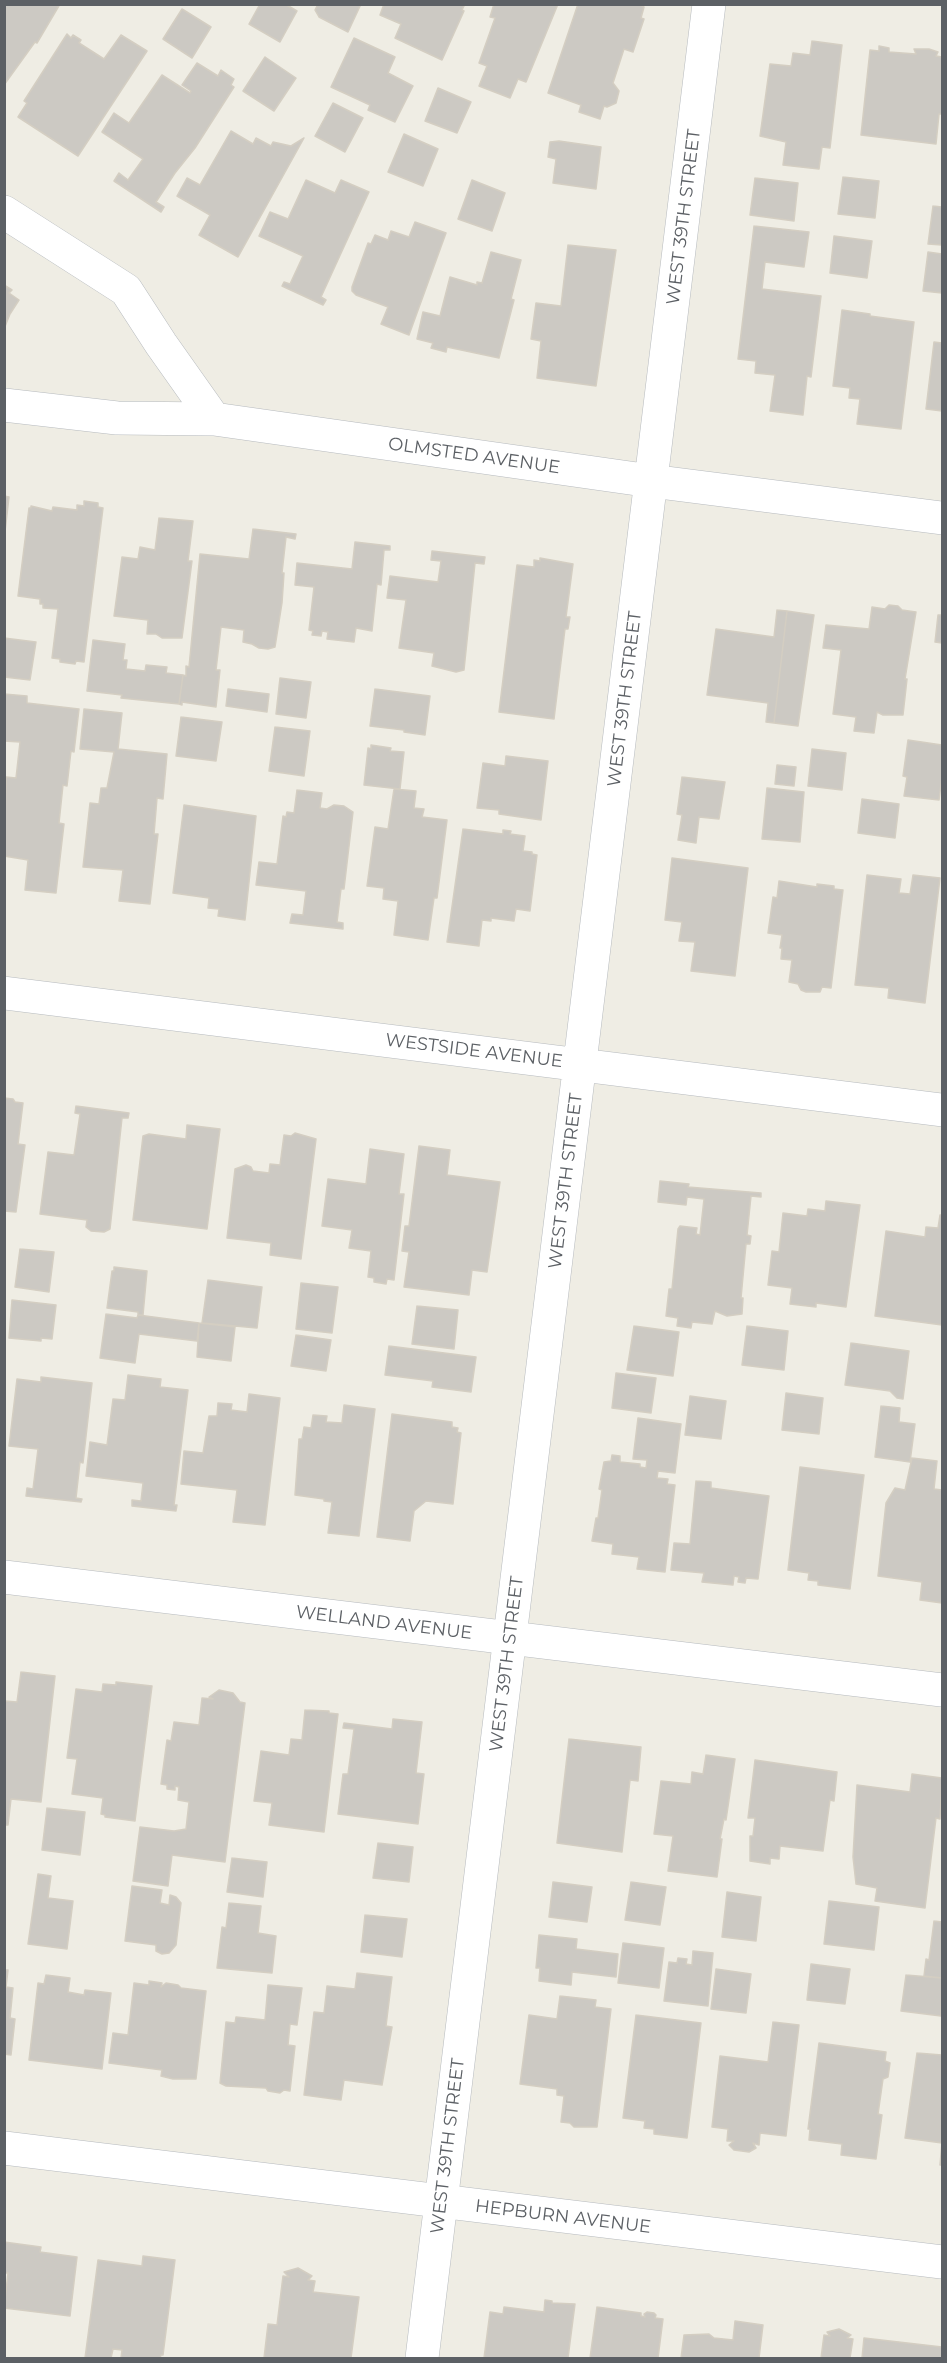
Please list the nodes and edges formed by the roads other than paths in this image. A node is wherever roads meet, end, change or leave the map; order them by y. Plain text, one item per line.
1 (709, 4) edge
2 (4, 212) edge
3 (4, 405) edge
4 (214, 419) junction
5 (651, 481) junction
6 (942, 518) edge
7 (4, 993) edge
8 (580, 1064) junction
9 (942, 1110) edge
10 (4, 1577) edge
11 (510, 1638) junction
12 (942, 1690) edge
13 (4, 2148) edge
14 (441, 2203) junction
15 (942, 2262) edge
16 (422, 2358) edge

1 - 5 street, WEST 39TH STREET
2 - 4 street
3 - 4 street, OLMSTED AVENUE
4 - 5 street, OLMSTED AVENUE
5 - 6 street, OLMSTED AVENUE
5 - 8 street, WEST 39TH STREET
7 - 8 street, WESTSIDE AVENUE
8 - 9 street, WESTSIDE AVENUE
8 - 11 street, WEST 39TH STREET
10 - 11 street, WELLAND AVENUE
11 - 12 street, WELLAND AVENUE
11 - 14 street, WEST 39TH STREET
13 - 14 street, HEPBURN AVENUE
14 - 15 street, HEPBURN AVENUE
14 - 16 street, WEST 39TH STREET

